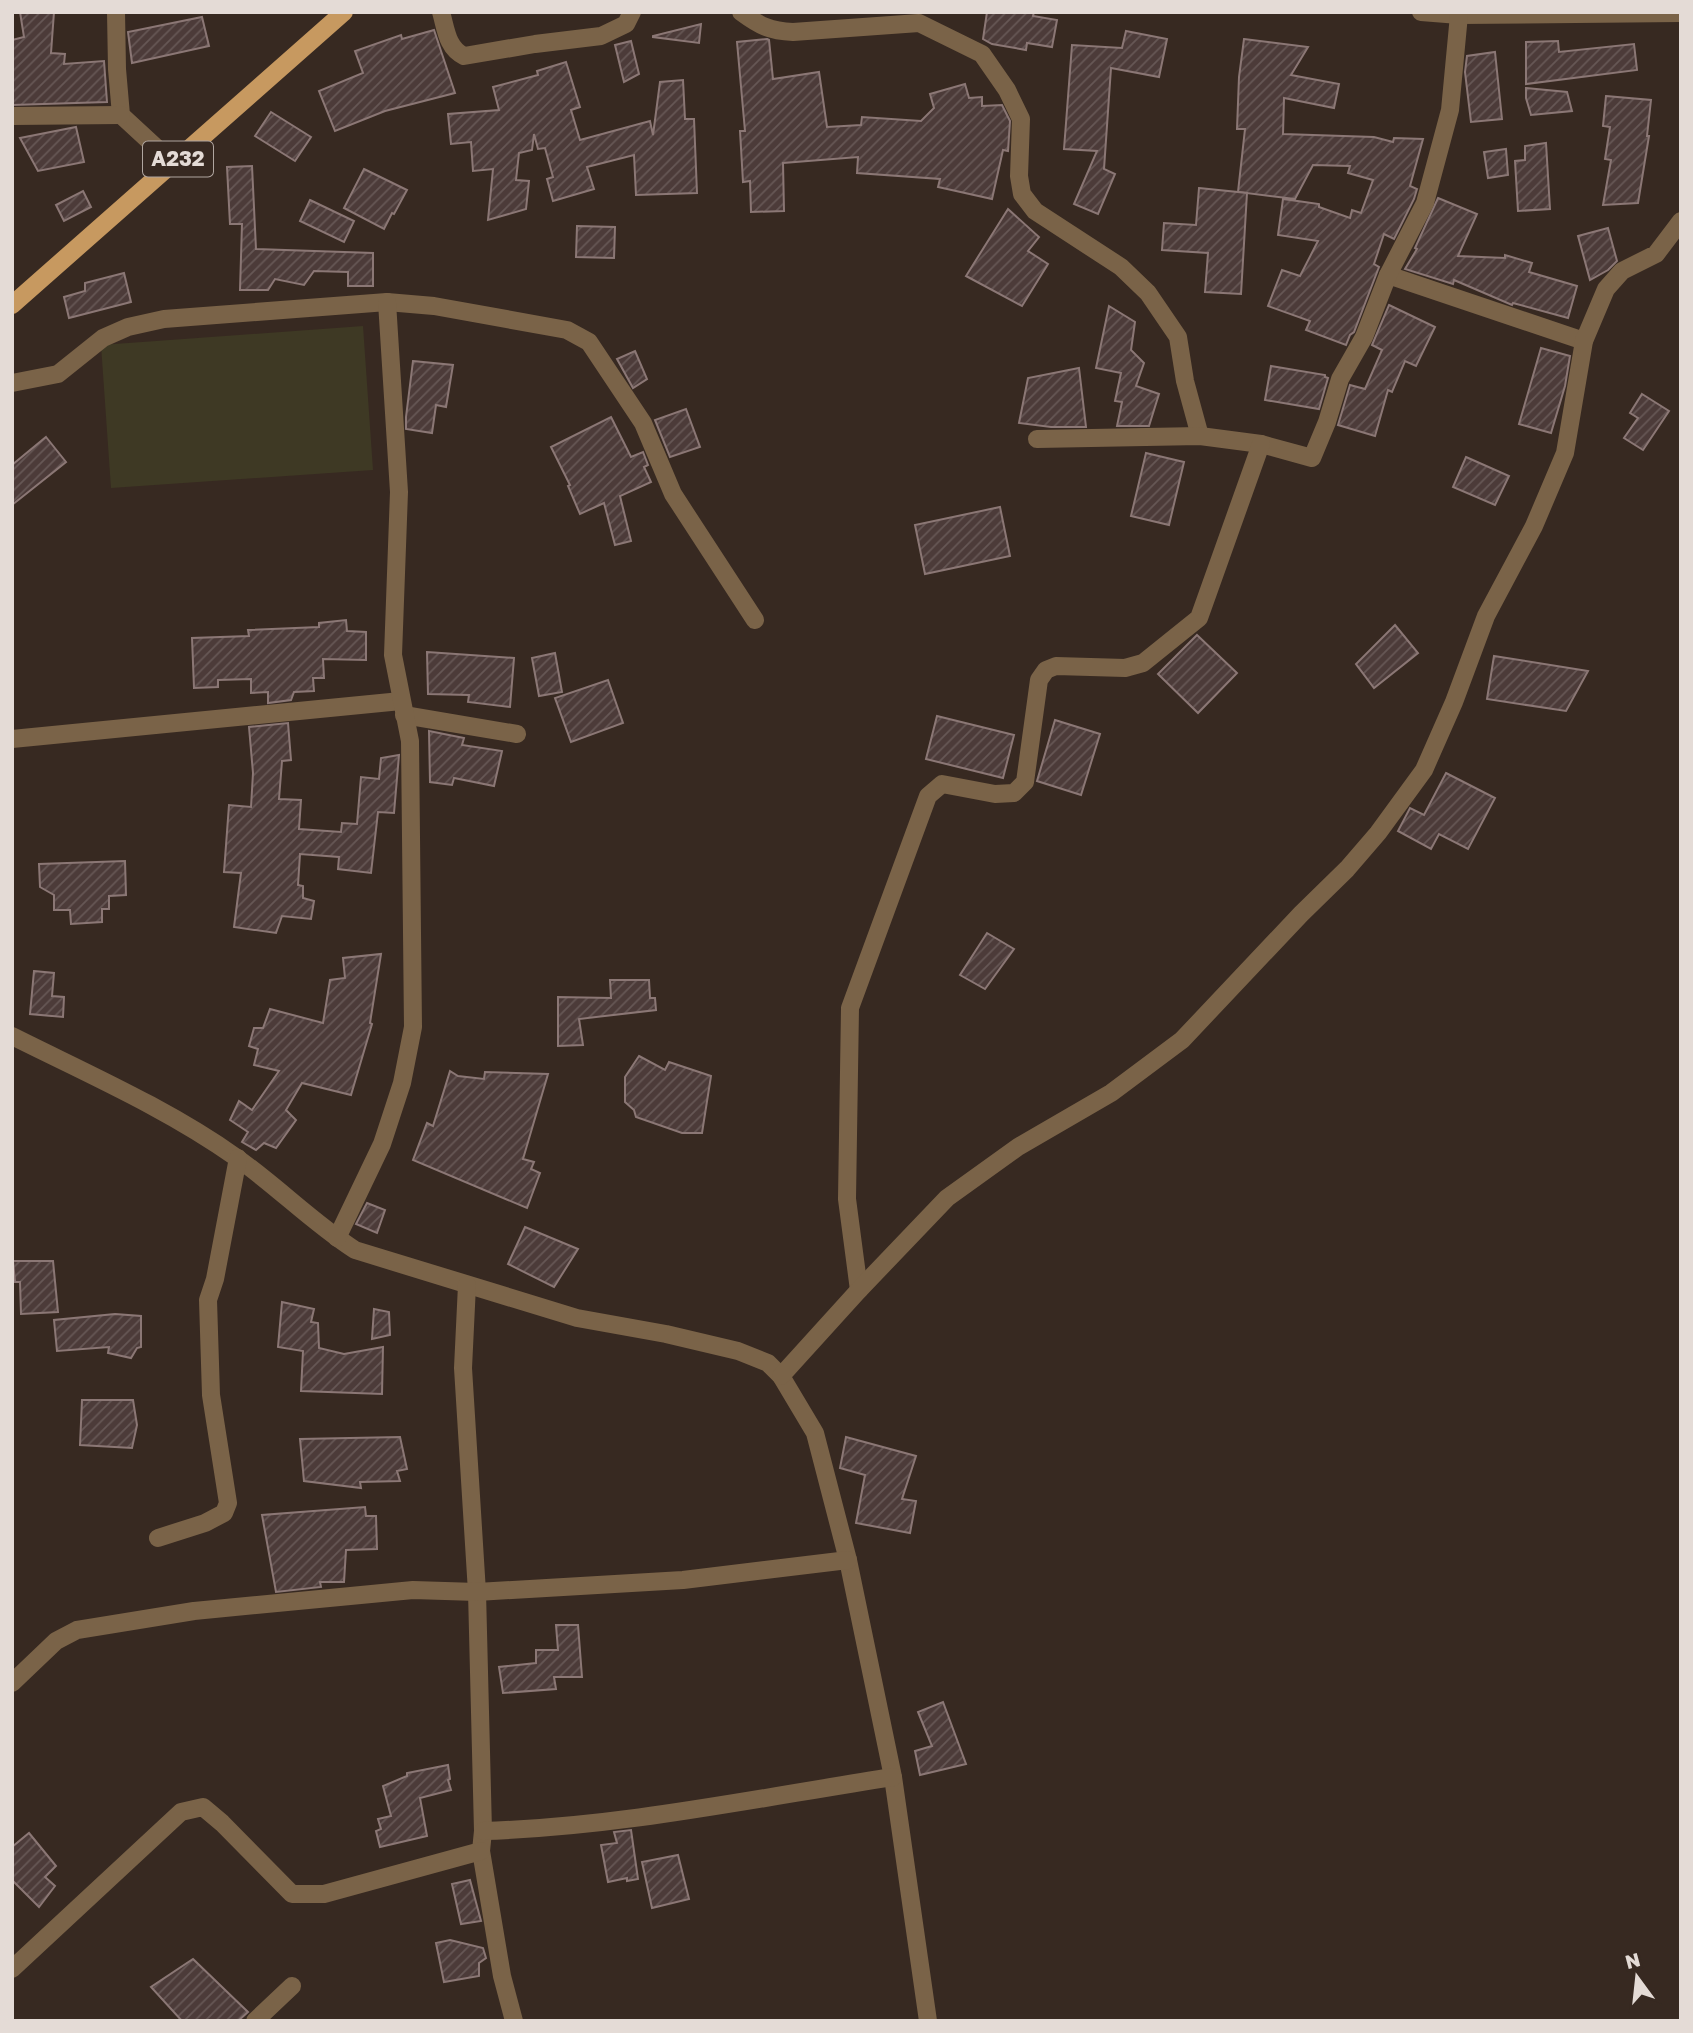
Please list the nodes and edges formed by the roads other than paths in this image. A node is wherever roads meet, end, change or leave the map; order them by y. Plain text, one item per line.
1 (116, 12) edge
2 (344, 12) edge
3 (441, 12) edge
4 (632, 12) edge
5 (741, 12) edge
6 (1422, 12) edge
7 (1681, 13) edge
8 (1459, 15) junction
9 (920, 18) edge
10 (121, 115) junction
11 (12, 116) edge
12 (173, 163) junction
13 (1681, 221) edge
14 (1388, 275) junction
15 (387, 302) junction
16 (12, 305) edge
17 (1584, 341) junction
18 (12, 383) edge
19 (1200, 436) junction
20 (1037, 439) dead end
21 (1261, 444) junction
22 (755, 620) dead end
23 (403, 708) junction
24 (517, 734) dead end
25 (12, 738) edge
26 (12, 1035) edge
27 (237, 1158) junction
28 (337, 1238) junction
29 (467, 1285) junction
30 (859, 1290) junction
31 (781, 1376) junction
32 (158, 1538) dead end
33 (848, 1560) junction
34 (477, 1592) junction
35 (12, 1684) edge
36 (893, 1777) junction
37 (483, 1831) junction
38 (481, 1851) junction
39 (12, 1969) edge
40 (292, 1986) dead end
41 (255, 2021) edge
42 (514, 2021) edge
43 (928, 2021) edge

1 - 10 street
2 - 12 main road, A232
3 - 4 street
5 - 9 street
6 - 8 street
7 - 8 street
8 - 14 street
9 - 19 street
10 - 11 street
10 - 12 street
12 - 16 main road, A232
13 - 17 street
14 - 17 street
14 - 21 street
15 - 18 street
15 - 22 street
15 - 23 street
17 - 30 street
19 - 20 street
19 - 21 street
21 - 30 street
23 - 24 street
23 - 25 street
23 - 28 street
26 - 27 street
27 - 28 street
27 - 32 street
28 - 29 street
29 - 31 street
29 - 34 street
30 - 31 street
31 - 33 street
33 - 34 street
33 - 36 street
34 - 35 street
34 - 37 street
36 - 37 street
36 - 43 street
37 - 38 street
38 - 39 street
38 - 42 street
40 - 41 street

